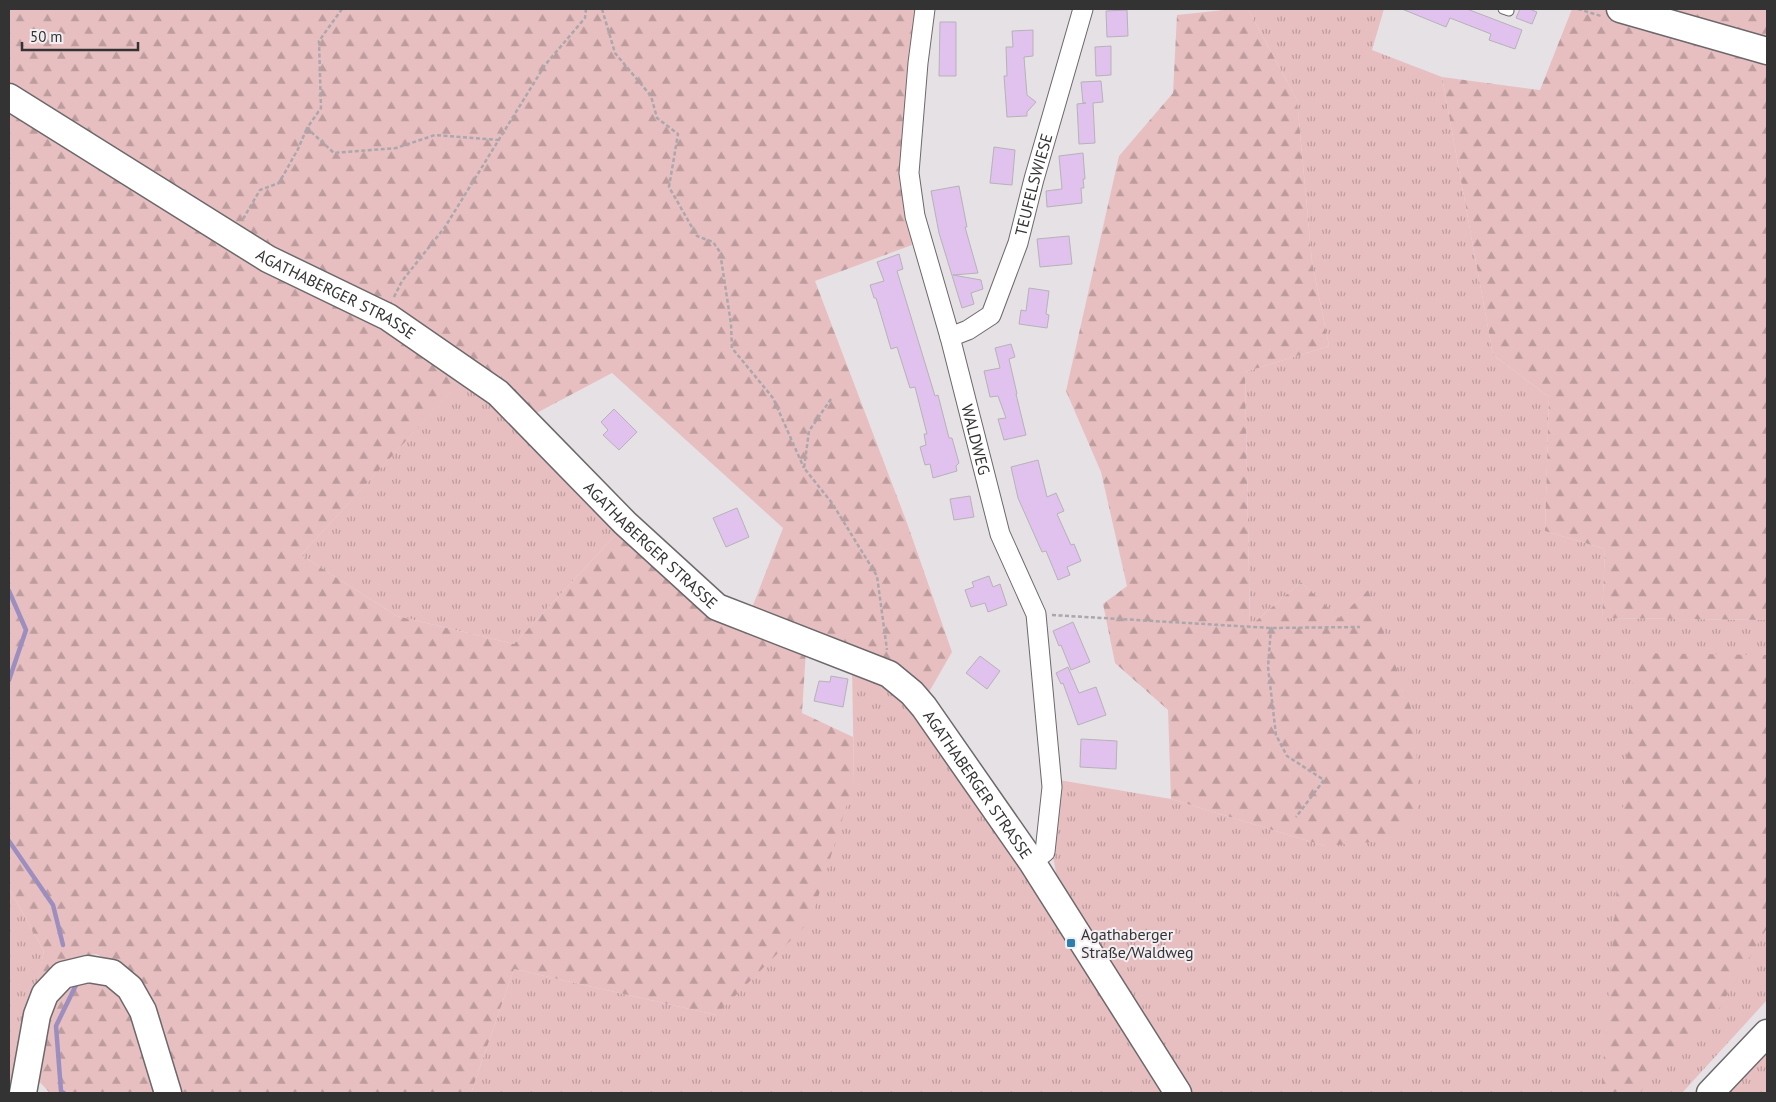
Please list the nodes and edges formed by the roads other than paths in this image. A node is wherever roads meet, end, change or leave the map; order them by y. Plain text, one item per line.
1 (925, 9) edge
2 (1083, 9) edge
3 (1620, 9) edge
4 (1767, 51) edge
5 (9, 97) edge
6 (950, 337) junction
7 (1032, 862) junction
8 (1767, 1033) edge
9 (23, 1093) edge
10 (168, 1093) edge
11 (1178, 1093) edge
12 (1710, 1093) edge

1 - 6 street, WALDWEG
2 - 6 street, TEUFELSWIESE
3 - 4 street
5 - 7 street, AGATHABERGER STRASSE
6 - 7 street, WALDWEG
7 - 11 street, AGATHABERGER STRASSE
8 - 12 street
9 - 10 street

